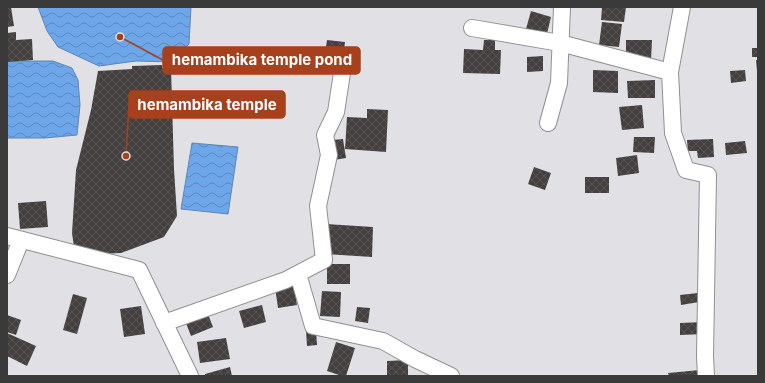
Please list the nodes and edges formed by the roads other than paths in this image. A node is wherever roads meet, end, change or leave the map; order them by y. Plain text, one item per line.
1 (562, 7) edge
2 (682, 7) edge
3 (472, 28) dead end
4 (560, 43) junction
5 (344, 60) dead end
6 (670, 72) junction
7 (548, 123) dead end
8 (14, 238) edge
9 (298, 274) junction
10 (7, 275) edge
11 (164, 323) junction
12 (190, 376) edge
13 (451, 376) edge
14 (706, 376) edge

1 - 4 street
2 - 6 street
3 - 4 street
4 - 6 street
4 - 7 street
5 - 9 street
6 - 14 street
8 - 10 street
8 - 11 street
9 - 11 street
9 - 13 street
11 - 12 street

